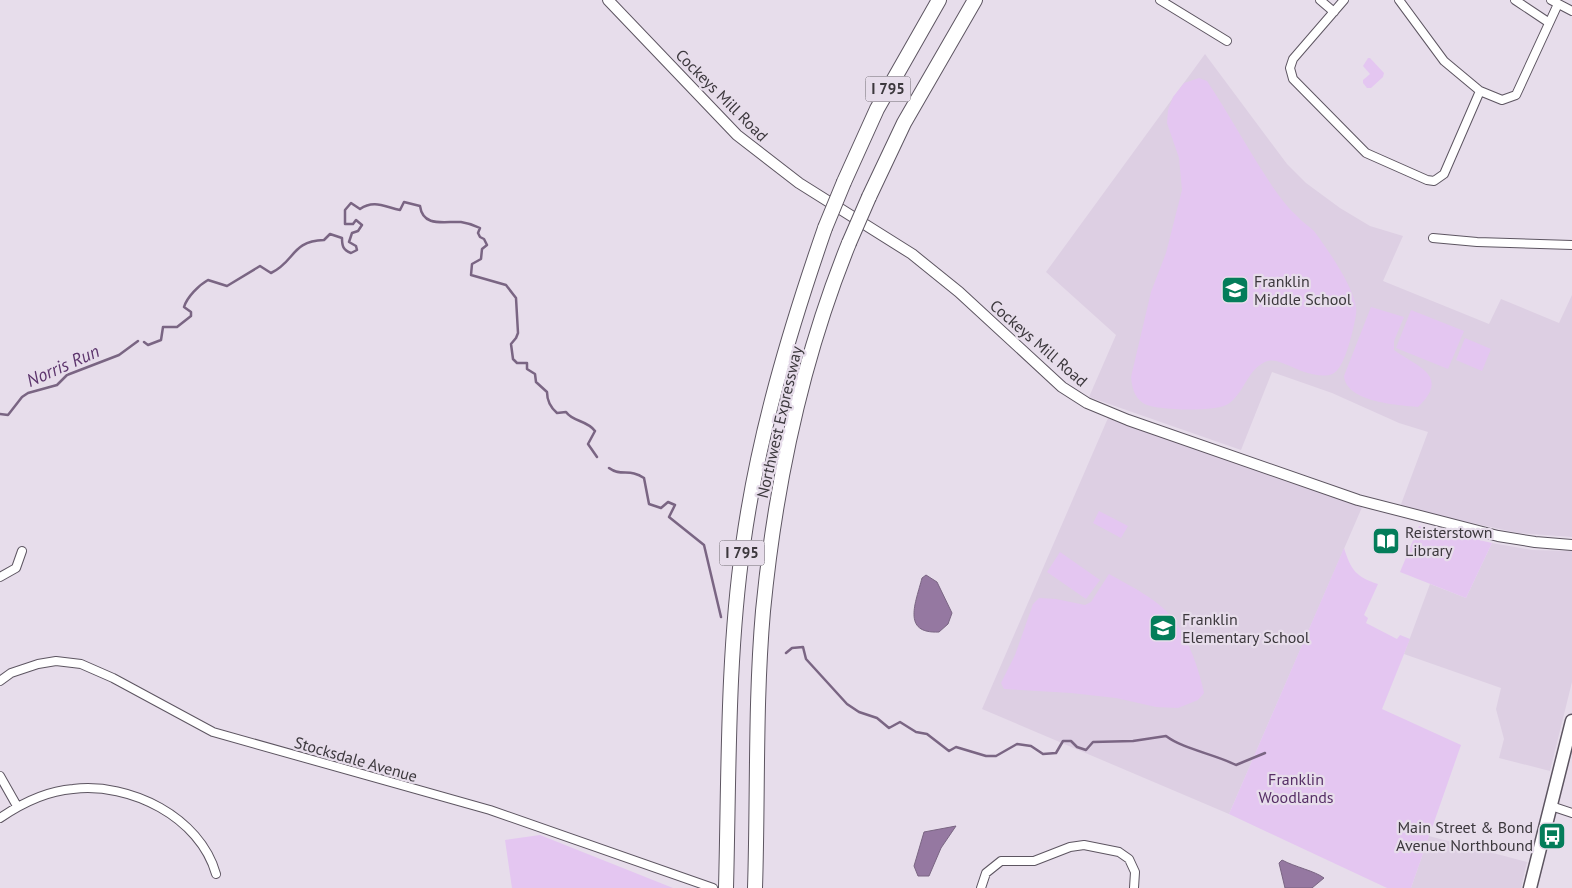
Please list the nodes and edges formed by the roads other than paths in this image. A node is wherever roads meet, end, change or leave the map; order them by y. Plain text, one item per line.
1 (608, 0) edge
2 (939, 0) edge
3 (975, 0) edge
4 (1160, 0) edge
5 (1320, 0) edge
6 (1344, 0) edge
7 (1399, 0) edge
8 (1515, 0) edge
9 (1554, 2) edge
10 (1334, 12) junction
11 (1572, 12) edge
12 (1548, 22) junction
13 (1227, 41) dead end
14 (1480, 91) junction
15 (1433, 238) dead end
16 (1572, 245) edge
17 (1572, 545) edge
18 (22, 552) dead end
19 (0, 577) edge
20 (0, 681) edge
21 (1572, 721) edge
22 (0, 776) edge
23 (17, 806) junction
24 (1551, 806) junction
25 (1572, 814) edge
26 (0, 818) edge
27 (216, 874) dead end
28 (713, 888) edge
29 (726, 888) edge
30 (755, 888) edge
31 (981, 888) edge
32 (1134, 888) edge
33 (1530, 888) edge

1 - 17 street, Cockeys Mill Road
2 - 29 highway, Northwest Expressway / I 795, bridge
3 - 30 highway, Northwest Expressway / I 795, bridge
4 - 13 street
5 - 10 street
6 - 10 street
7 - 14 street
8 - 12 street
9 - 11 street
9 - 12 street
10 - 14 street
12 - 14 street
15 - 16 street
18 - 19 street
20 - 28 street, Stocksdale Avenue
21 - 24 main road
22 - 23 street
23 - 26 street
23 - 27 street
24 - 25 street
24 - 33 main road
31 - 32 street

